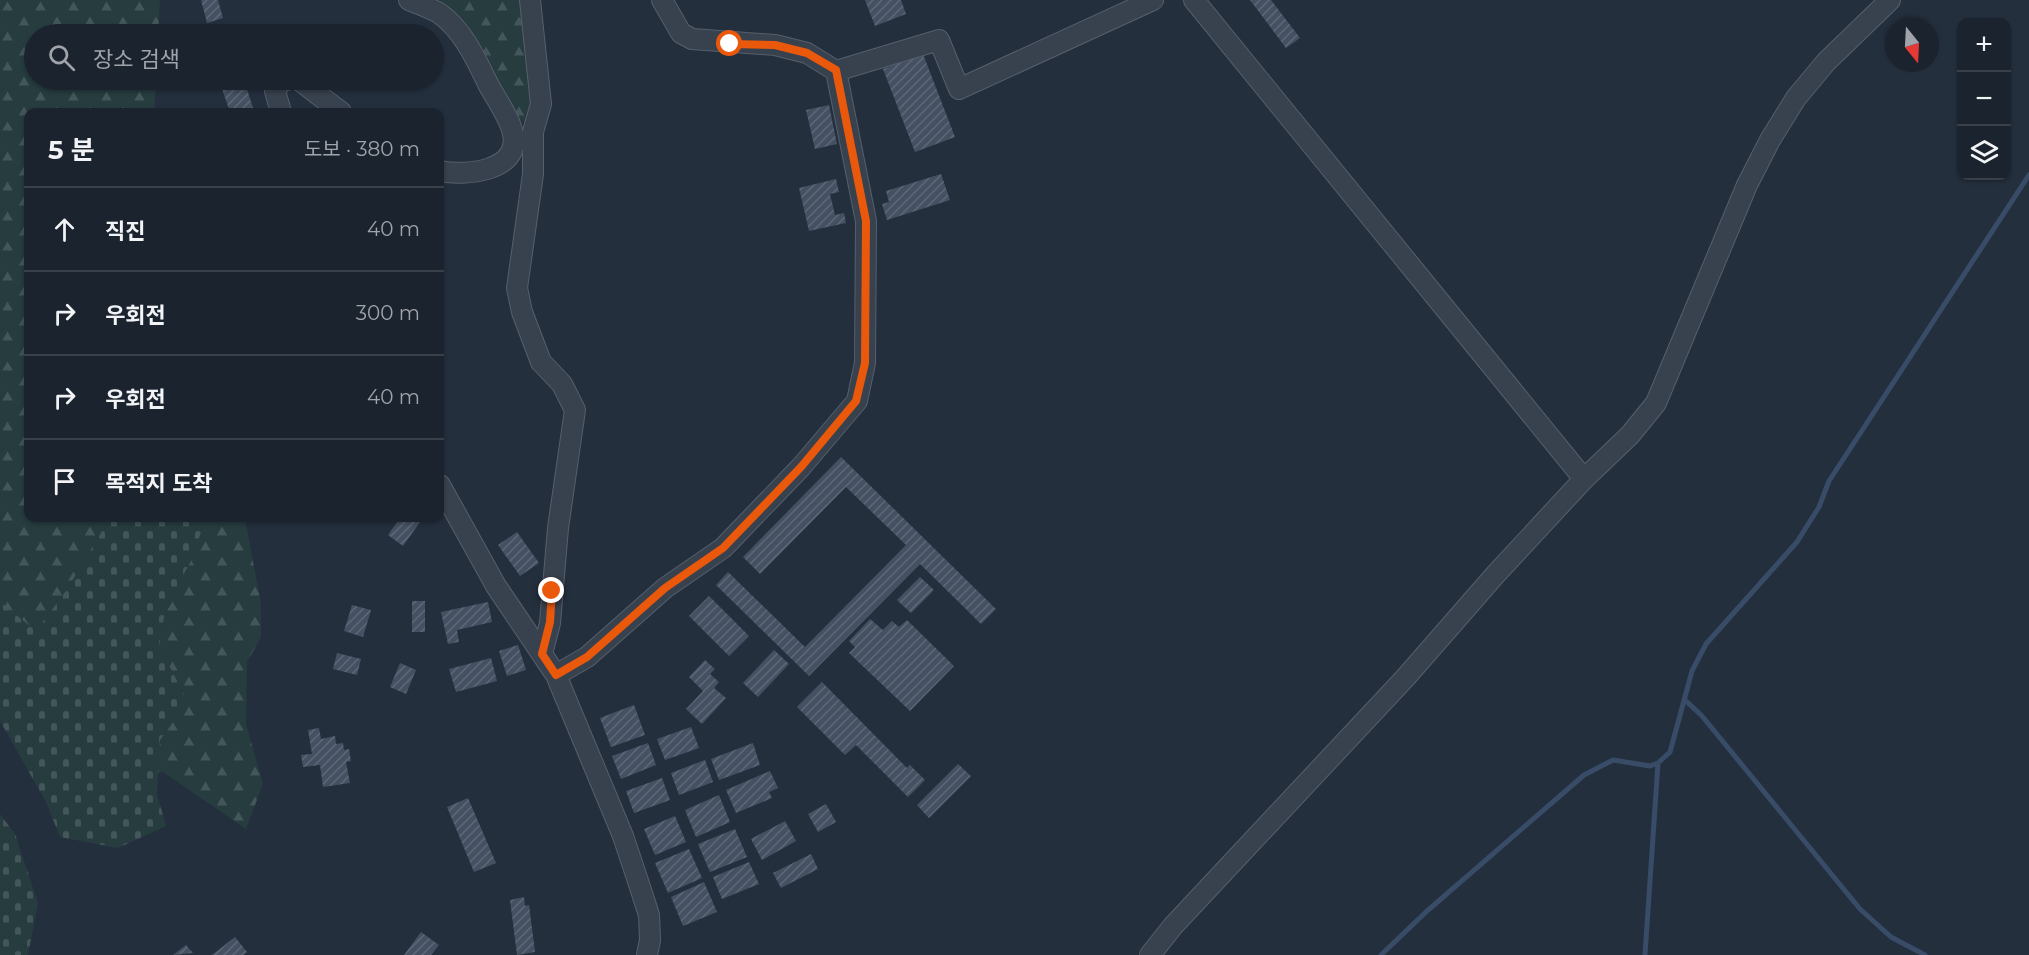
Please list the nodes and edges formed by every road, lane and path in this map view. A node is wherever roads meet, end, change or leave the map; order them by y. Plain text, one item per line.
1 (409, 0) edge
2 (530, 0) edge
3 (662, 0) edge
4 (1154, 0) edge
5 (1194, 0) edge
6 (1890, 0) edge
7 (836, 70) junction
8 (276, 90) edge
9 (312, 90) edge
10 (279, 108) edge
11 (336, 108) edge
12 (444, 172) edge
13 (1584, 479) junction
14 (444, 492) edge
15 (542, 654) junction
16 (556, 675) junction
17 (647, 955) edge
18 (1150, 955) edge

1 - 12 street
2 - 15 street
3 - 7 street
4 - 7 street
5 - 13 street
6 - 13 street
7 - 16 street
8 - 10 street
9 - 11 street
13 - 18 street
14 - 15 street
15 - 16 street
16 - 17 street

